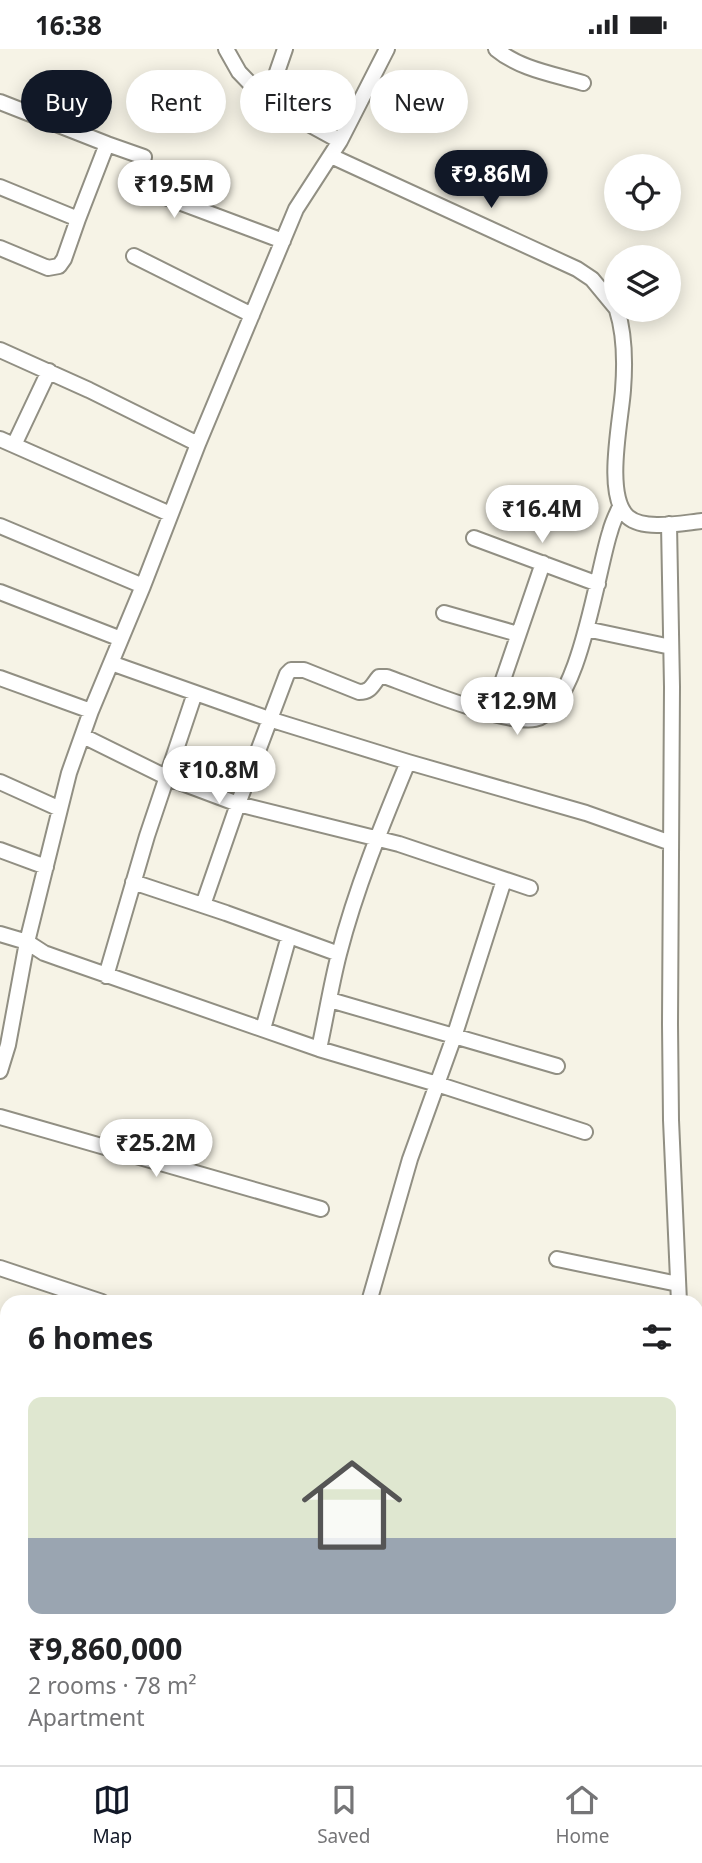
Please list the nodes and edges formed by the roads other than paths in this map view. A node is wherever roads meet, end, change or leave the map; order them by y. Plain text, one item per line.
1 (226, 49) edge
2 (285, 49) edge
3 (387, 49) edge
4 (496, 49) edge
5 (278, 70) edge
6 (240, 73) edge
7 (583, 83) dead end
8 (0, 102) edge
9 (326, 133) edge
10 (340, 141) junction
11 (107, 144) junction
12 (331, 156) junction
13 (0, 187) edge
14 (78, 219) junction
15 (283, 241) junction
16 (0, 248) edge
17 (134, 255) dead end
18 (604, 294) edge
19 (252, 315) junction
20 (621, 322) edge
21 (0, 350) edge
22 (49, 371) junction
23 (0, 439) edge
24 (198, 444) junction
25 (14, 445) junction
26 (620, 507) junction
27 (170, 514) junction
28 (702, 521) edge
29 (669, 524) junction
30 (0, 526) edge
31 (474, 538) dead end
32 (543, 563) junction
33 (598, 584) junction
34 (144, 586) junction
35 (0, 592) edge
36 (444, 613) dead end
37 (586, 629) junction
38 (518, 634) junction
39 (121, 639) junction
40 (671, 647) junction
41 (111, 663) junction
42 (0, 678) edge
43 (195, 692) junction
44 (92, 711) junction
45 (492, 712) junction
46 (269, 719) junction
47 (83, 736) junction
48 (408, 762) junction
49 (166, 777) junction
50 (0, 782) edge
51 (238, 803) junction
52 (60, 809) junction
53 (377, 837) junction
54 (670, 843) junction
55 (0, 851) edge
56 (46, 867) junction
57 (504, 880) junction
58 (132, 882) junction
59 (530, 888) dead end
60 (203, 905) junction
61 (0, 934) edge
62 (289, 936) junction
63 (27, 942) junction
64 (339, 954) junction
65 (106, 975) junction
66 (330, 1000) junction
67 (263, 1029) junction
68 (454, 1037) junction
69 (319, 1049) junction
70 (557, 1066) dead end
71 (0, 1071) edge
72 (438, 1084) junction
73 (0, 1117) edge
74 (585, 1132) dead end
75 (321, 1209) dead end
76 (556, 1259) dead end
77 (0, 1268) edge
78 (678, 1284) junction
79 (81, 1295) edge
80 (371, 1295) edge
81 (679, 1295) edge

1 - 6 street
2 - 5 street
3 - 10 street
4 - 7 street
8 - 11 street
9 - 10 street
10 - 12 street
11 - 14 street
11 - 15 street
12 - 15 street
12 - 18 street
13 - 14 street
14 - 16 street
15 - 19 street
17 - 19 street
19 - 24 street
20 - 26 street
21 - 22 street
22 - 24 street
22 - 25 street
23 - 25 street
24 - 27 street
25 - 27 street
26 - 29 street
26 - 33 street
27 - 34 street
28 - 29 street
29 - 40 street
30 - 34 street
31 - 32 street
32 - 33 street
32 - 38 street
33 - 37 street
34 - 39 street
35 - 39 street
36 - 38 street
37 - 40 street
37 - 45 street
38 - 45 street
39 - 41 street
40 - 54 street
41 - 43 street
41 - 44 street
42 - 44 street
43 - 46 street
43 - 49 street
44 - 47 street
45 - 46 street
46 - 48 street
46 - 51 street
47 - 49 street
47 - 52 street
48 - 53 street
48 - 54 street
49 - 51 street
49 - 58 street
50 - 52 street
51 - 53 street
51 - 60 street
52 - 56 street
53 - 57 street
53 - 64 street
54 - 78 street
55 - 56 street
56 - 63 street
57 - 59 street
57 - 68 street
58 - 60 street
58 - 65 street
60 - 62 street
61 - 63 street
62 - 64 street
62 - 67 street
63 - 65 street
63 - 71 street
64 - 66 street
65 - 67 street
66 - 68 street
66 - 69 street
67 - 69 street
68 - 70 street
68 - 72 street
69 - 72 street
72 - 74 street
72 - 80 street
73 - 75 street
76 - 78 street
77 - 79 street
78 - 81 street

